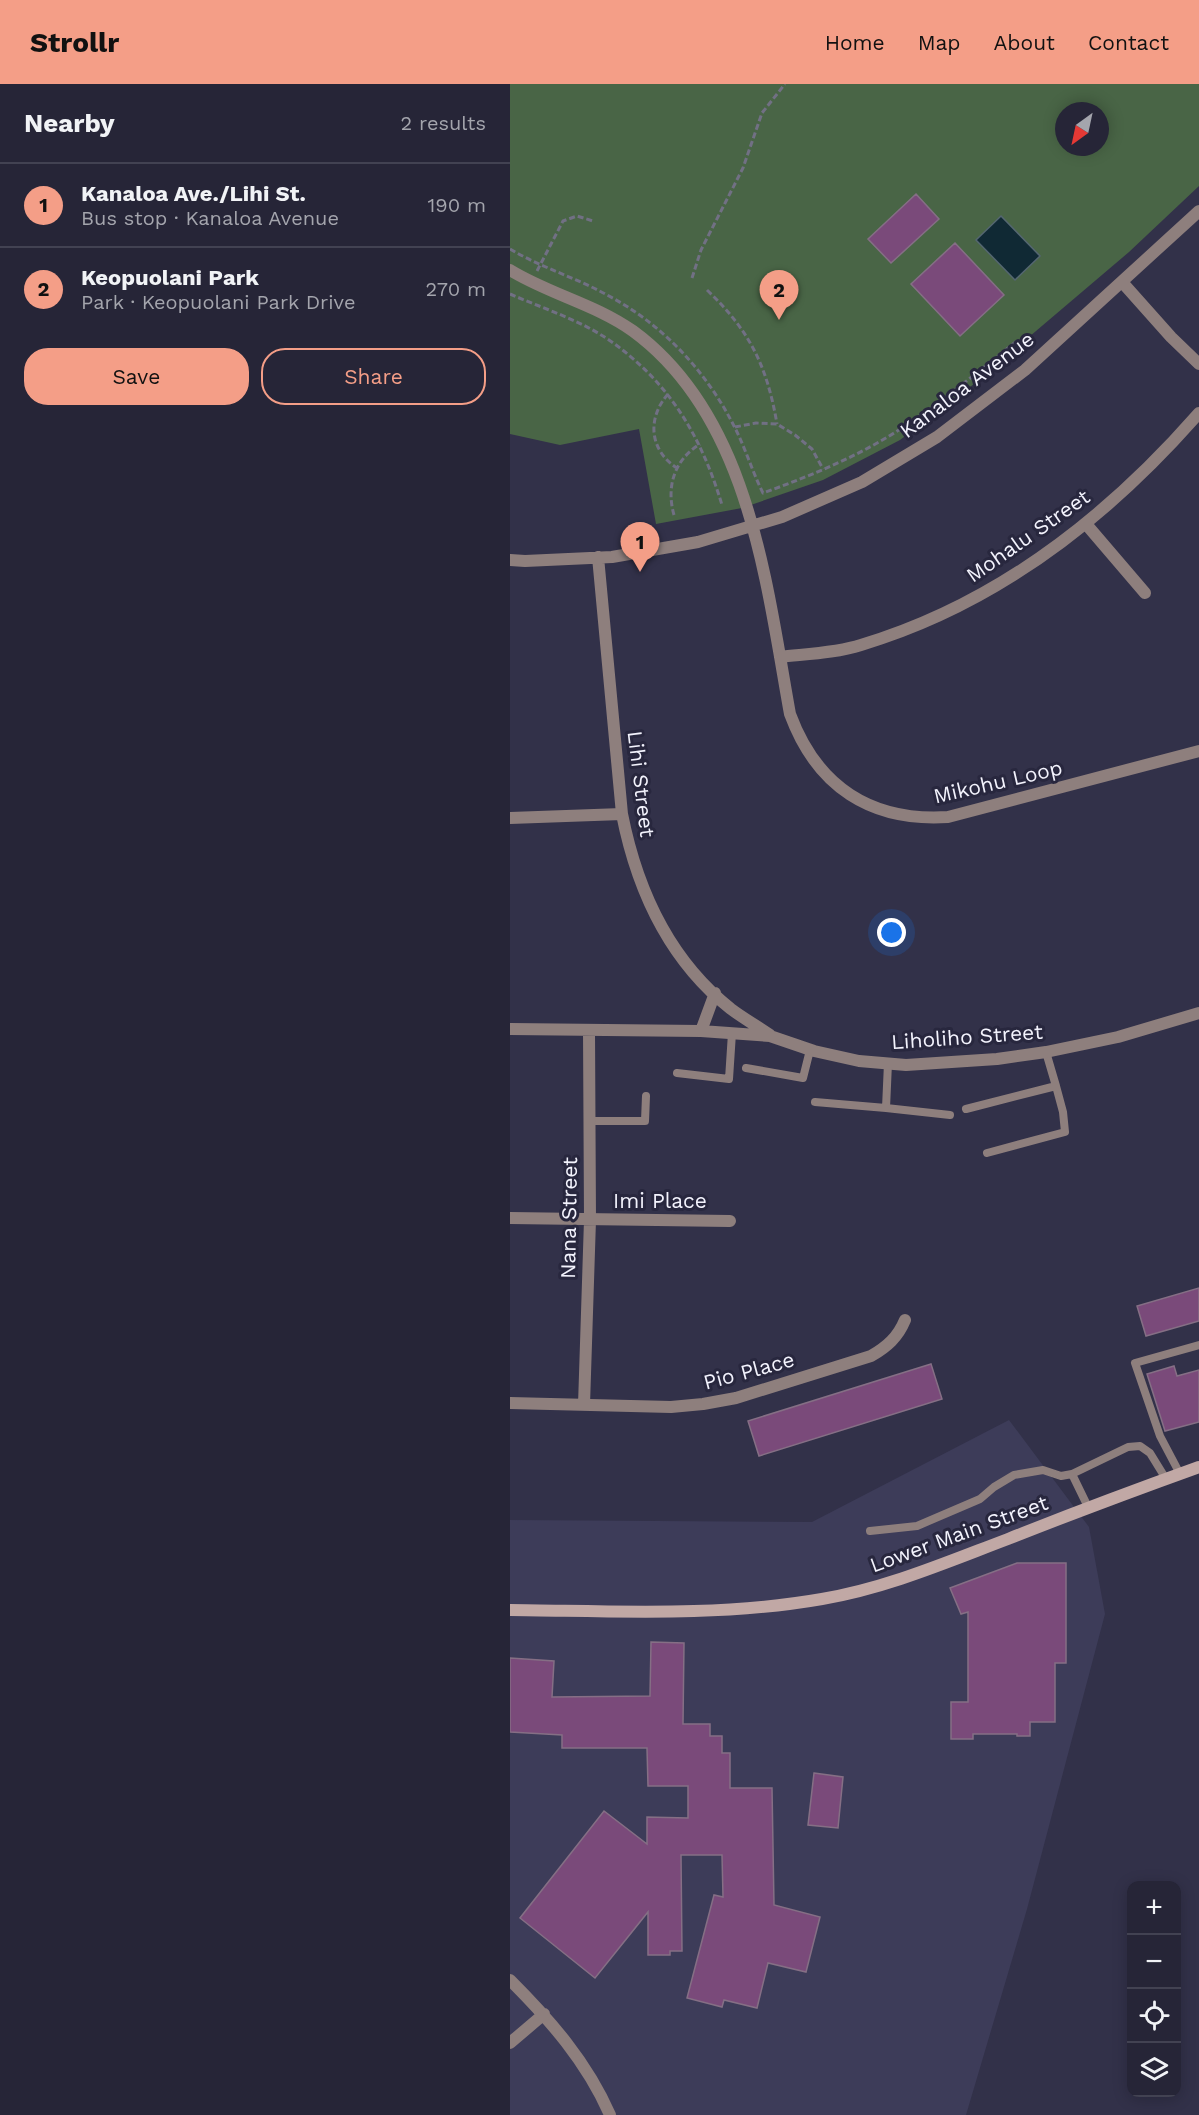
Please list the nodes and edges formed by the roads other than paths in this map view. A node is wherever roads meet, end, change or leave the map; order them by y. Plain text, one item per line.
1 (1199, 212) edge
2 (510, 270) edge
3 (1122, 282) junction
4 (1199, 364) edge
5 (1199, 413) edge
6 (1086, 524) junction
7 (753, 525) junction
8 (598, 557) junction
9 (510, 560) edge
10 (1145, 593) dead end
11 (780, 657) junction
12 (1199, 751) edge
13 (622, 814) junction
14 (510, 818) edge
15 (715, 993) junction
16 (1199, 1013) edge
17 (510, 1029) edge
18 (589, 1031) junction
19 (701, 1031) junction
20 (732, 1033) junction
21 (770, 1036) junction
22 (810, 1050) junction
23 (1046, 1052) junction
24 (888, 1063) junction
25 (746, 1068) dead end
26 (677, 1073) dead end
27 (1056, 1086) junction
28 (646, 1096) dead end
29 (815, 1102) dead end
30 (886, 1107) junction
31 (966, 1108) dead end
32 (950, 1115) dead end
33 (589, 1121) junction
34 (987, 1153) dead end
35 (510, 1218) edge
36 (590, 1220) junction
37 (730, 1221) dead end
38 (905, 1320) dead end
39 (1199, 1345) edge
40 (510, 1403) edge
41 (584, 1405) junction
42 (1199, 1467) edge
43 (1072, 1473) junction
44 (1180, 1474) junction
45 (1166, 1479) junction
46 (1088, 1507) junction
47 (870, 1531) dead end
48 (510, 1611) edge
49 (510, 1980) edge
50 (544, 2014) junction
51 (510, 2043) edge
52 (610, 2115) edge

1 - 3 street, Kanaloa Avenue
2 - 7 street, Mikohu Loop
3 - 4 street
3 - 7 street, Kanaloa Avenue
5 - 6 street, Mohalu Street
6 - 10 street
6 - 11 street, Mohalu Street
7 - 8 street, Kanaloa Avenue
7 - 11 street, Mikohu Loop
8 - 9 street, Kanaloa Avenue
8 - 13 street, Lihi Street
11 - 12 street, Mikohu Loop
13 - 14 street
13 - 15 street, Lihi Street
15 - 19 street
15 - 21 street, Lihi Street
16 - 23 street, Liholiho Street
17 - 18 street, Liholiho Street
18 - 19 street, Liholiho Street
18 - 33 street, Nana Street
19 - 20 street, Liholiho Street
20 - 21 street, Liholiho Street
20 - 26 lane
21 - 22 street, Liholiho Street
22 - 24 street, Liholiho Street
22 - 25 lane
23 - 24 street, Liholiho Street
23 - 27 lane
24 - 30 lane
27 - 31 lane
27 - 34 lane
28 - 33 lane
29 - 30 lane
30 - 32 lane
33 - 36 street, Nana Street
35 - 36 street, Imi Place
36 - 37 street, Imi Place
36 - 41 street, Nana Street
38 - 41 street, Pio Place
39 - 44 lane
40 - 41 street, Pio Place
42 - 44 street, Lower Main Street
43 - 45 lane
43 - 46 lane
43 - 47 lane
44 - 45 street, Lower Main Street
45 - 46 street, Lower Main Street
46 - 48 street, Lower Main Street
49 - 50 street
50 - 51 street
50 - 52 street

